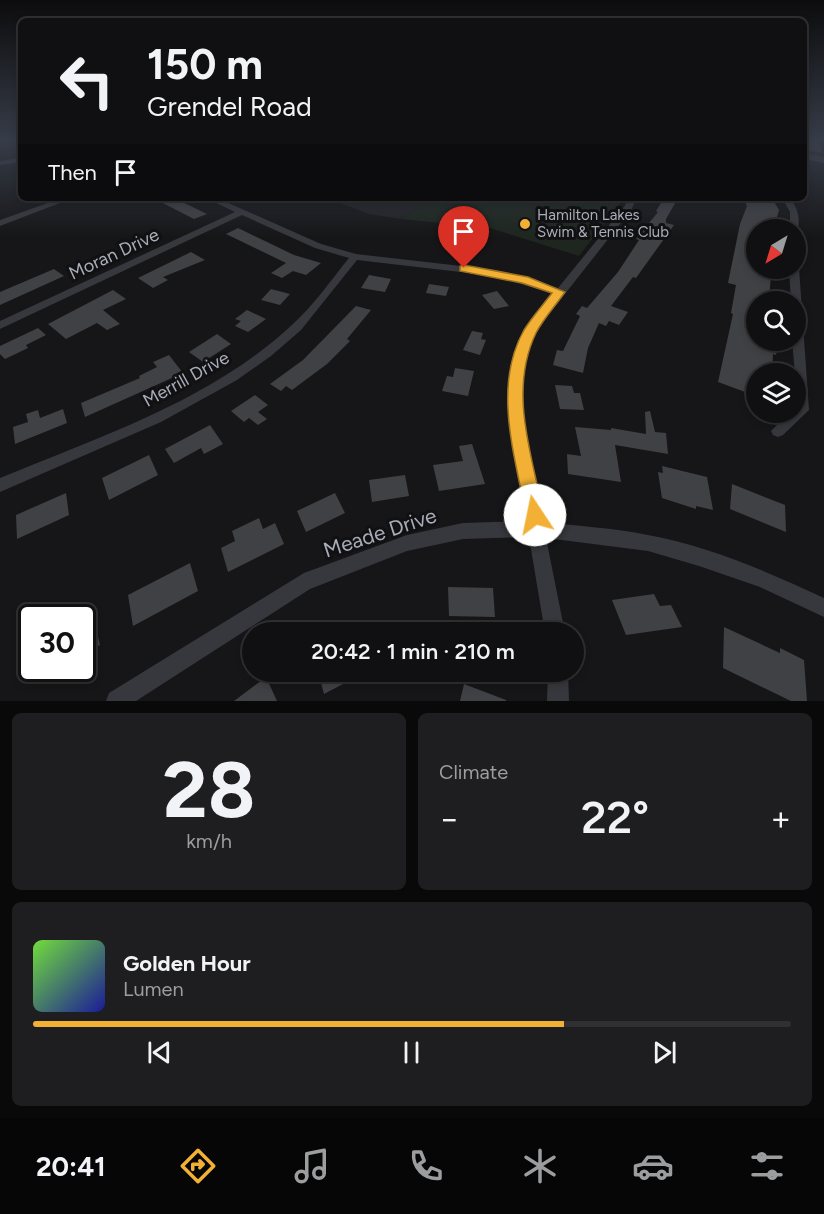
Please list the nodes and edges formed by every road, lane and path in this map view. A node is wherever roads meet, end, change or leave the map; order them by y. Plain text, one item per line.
1 (61, 201) edge
2 (217, 201) edge
3 (632, 201) edge
4 (789, 201) edge
5 (242, 212) junction
6 (796, 219) edge
7 (0, 223) edge
8 (355, 257) junction
9 (795, 279) edge
10 (560, 292) junction
11 (0, 325) edge
12 (778, 431) dead end
13 (0, 485) edge
14 (538, 529) junction
15 (824, 608) edge
16 (553, 622) edge
17 (558, 682) edge
18 (117, 701) edge
19 (558, 701) edge

1 - 7 street
2 - 5 street
3 - 10 street
4 - 6 street
5 - 8 street
5 - 11 street, Moran Drive
8 - 10 street
8 - 13 street, Merrill Drive
9 - 12 street
10 - 14 street
14 - 15 street, Meade Drive
14 - 16 street
14 - 18 street, Meade Drive
17 - 19 street

